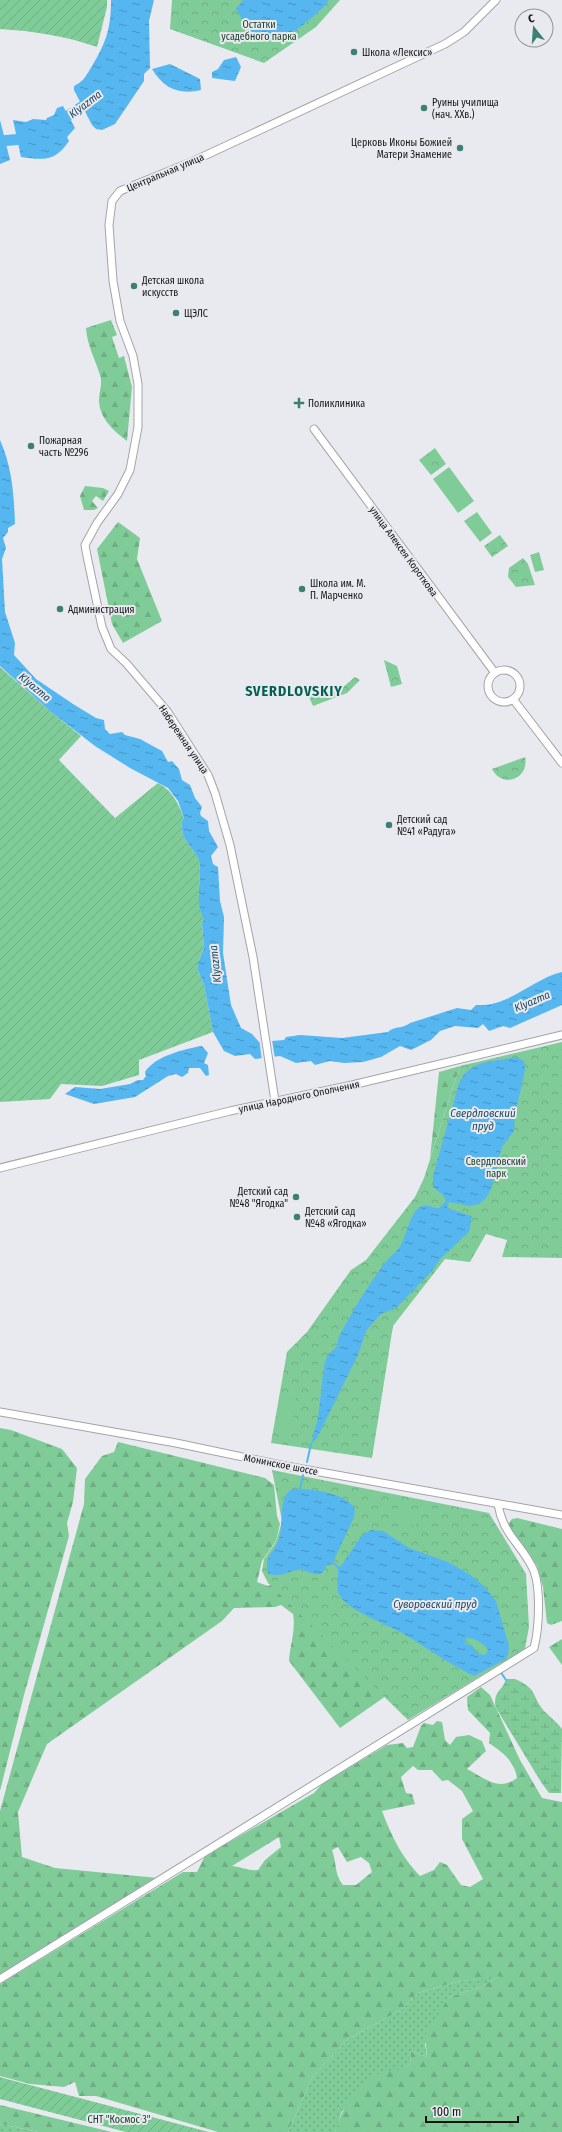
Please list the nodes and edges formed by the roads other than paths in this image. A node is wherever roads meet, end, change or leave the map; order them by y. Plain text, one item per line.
1 (496, 0) edge
2 (314, 429) dead end
3 (86, 545) joint
4 (495, 673) junction
5 (513, 699) junction
6 (562, 763) edge
7 (562, 1035) edge
8 (275, 1100) junction
9 (0, 1168) edge
10 (0, 1412) edge
11 (498, 1504) junction
12 (562, 1515) edge
13 (0, 1979) edge

1 - 3 street, Центральная улица
2 - 4 street, улица Алексея Короткова
3 - 8 street, Набережная улица
4 - 5 street
4 - 5 street
5 - 6 street
7 - 8 street, улица Народного Ополчения
8 - 9 street, улица Народного Ополчения
10 - 11 street, Монинское шоссе
11 - 12 street, Монинское шоссе
11 - 13 street

